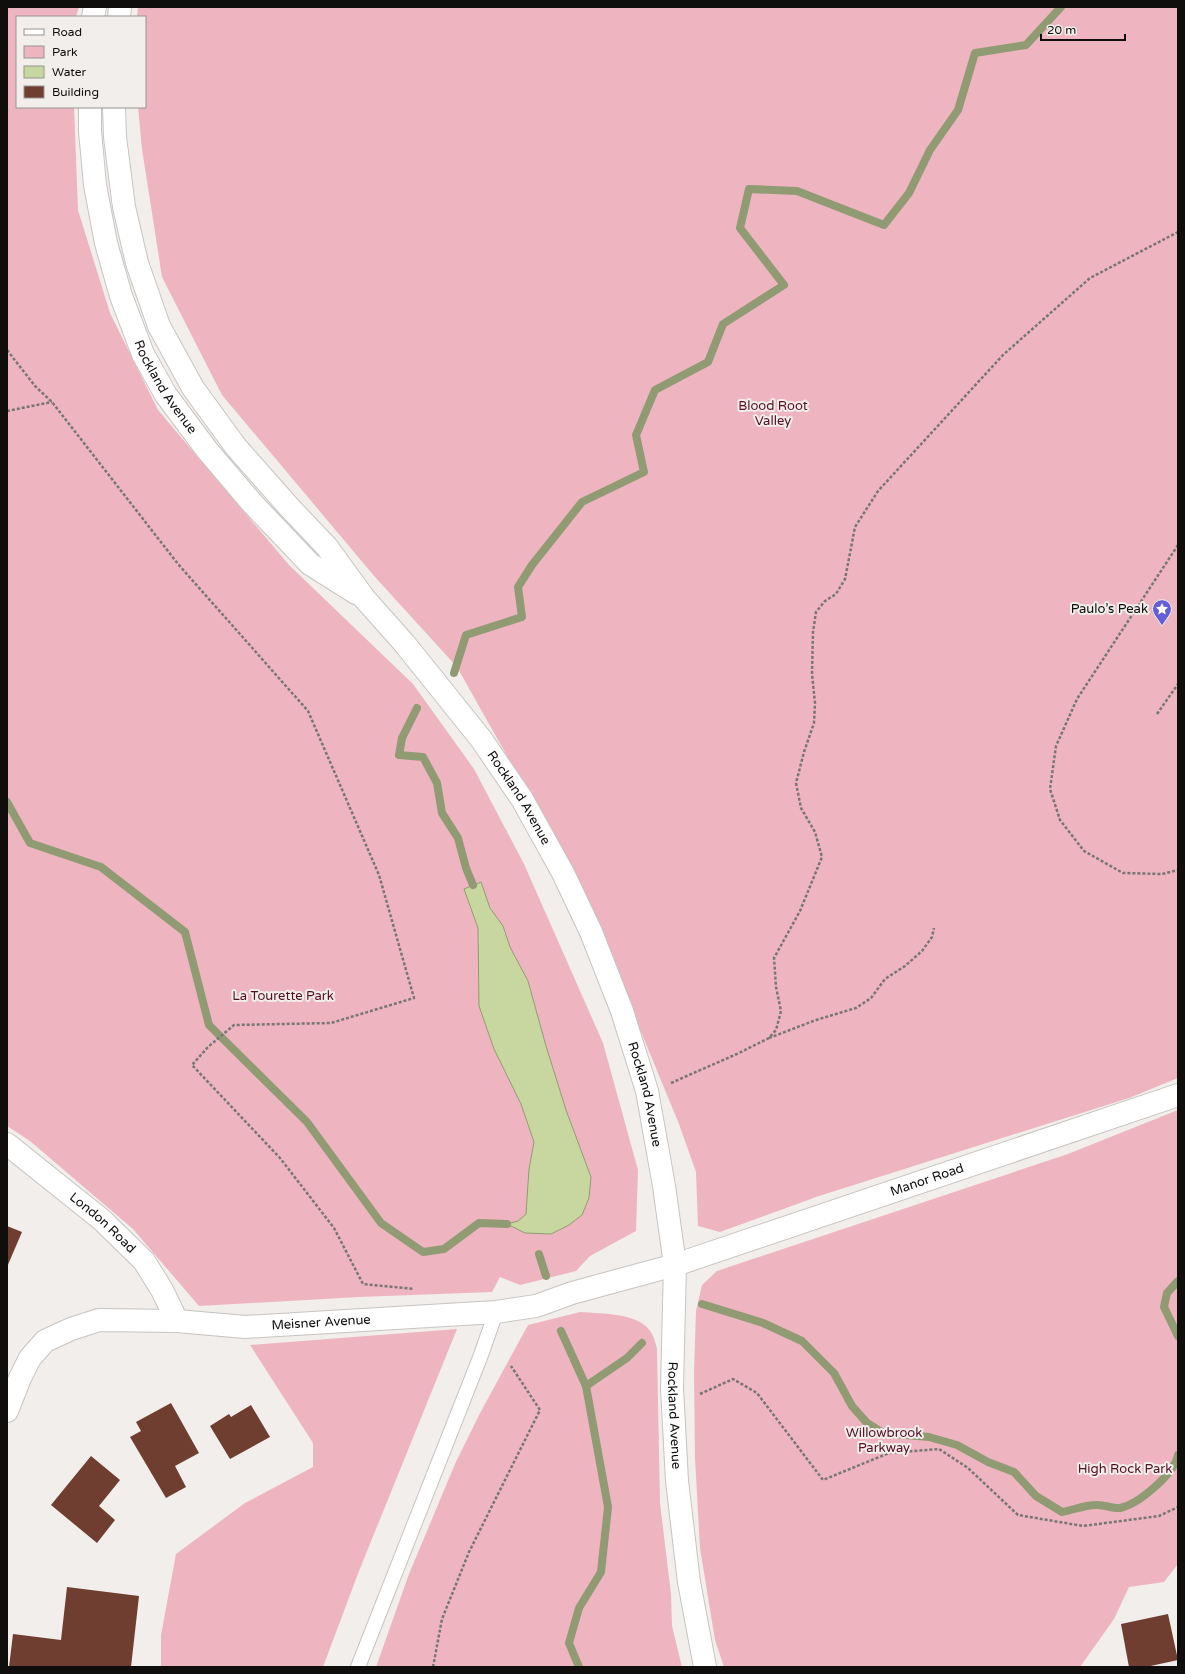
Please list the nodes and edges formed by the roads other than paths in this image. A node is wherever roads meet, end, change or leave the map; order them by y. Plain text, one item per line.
1 (90, 108) edge
2 (114, 108) edge
3 (364, 598) junction
4 (1178, 1095) edge
5 (7, 1144) edge
6 (675, 1265) junction
7 (496, 1312) junction
8 (177, 1321) junction
9 (7, 1410) edge
10 (358, 1667) edge
11 (705, 1667) edge

1 - 3 street, Rockland Avenue
2 - 3 street, Rockland Avenue
3 - 6 street, Rockland Avenue
4 - 6 street, Manor Road
5 - 8 street, London Road
6 - 7 street, Meisner Avenue
6 - 11 street, Rockland Avenue
7 - 8 street, Meisner Avenue
7 - 10 lane
8 - 9 street, Meisner Avenue

